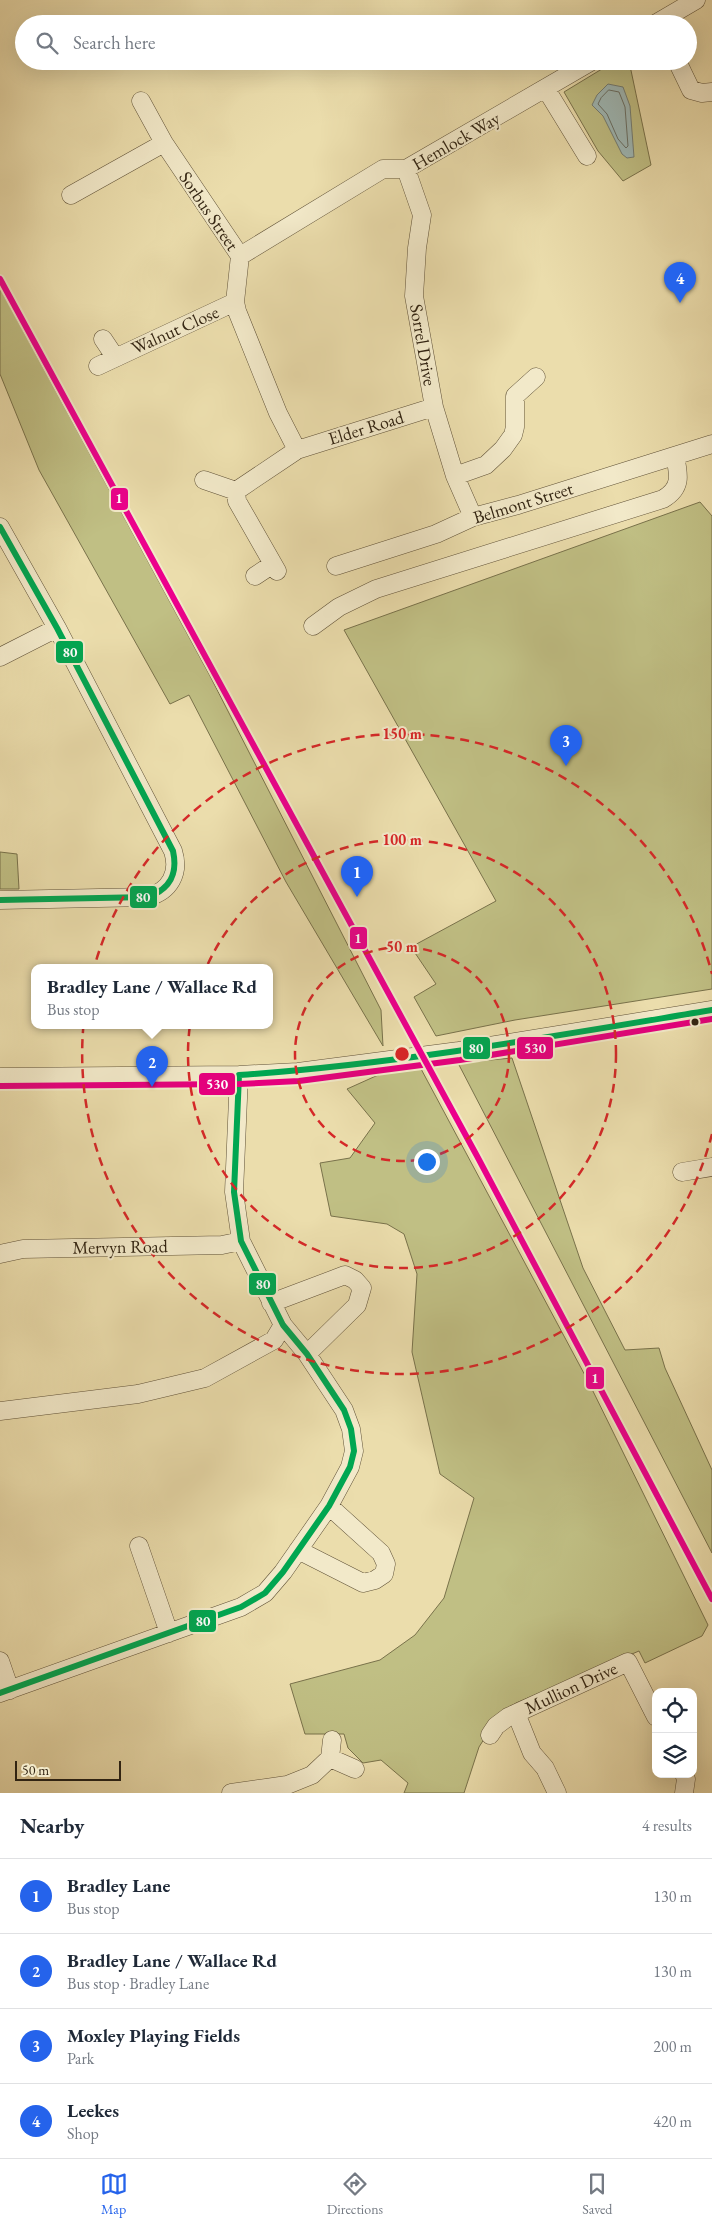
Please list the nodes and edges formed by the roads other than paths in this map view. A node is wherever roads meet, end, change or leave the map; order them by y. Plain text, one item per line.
1 (696, 0) edge
2 (671, 15) edge
3 (577, 70) edge
4 (681, 70) edge
5 (546, 89) junction
6 (712, 92) edge
7 (141, 101) dead end
8 (164, 143) junction
9 (587, 156) dead end
10 (406, 169) junction
11 (71, 194) dead end
12 (240, 256) junction
13 (235, 302) junction
14 (103, 339) dead end
15 (115, 357) junction
16 (98, 366) dead end
17 (536, 377) dead end
18 (434, 407) junction
19 (712, 444) edge
20 (297, 450) junction
21 (675, 456) junction
22 (455, 476) junction
23 (204, 480) dead end
24 (236, 491) junction
25 (472, 517) junction
26 (0, 526) edge
27 (336, 566) dead end
28 (255, 576) dead end
29 (313, 626) dead end
30 (57, 628) junction
31 (0, 657) edge
32 (0, 900) edge
33 (712, 1010) edge
34 (239, 1075) junction
35 (0, 1077) edge
36 (712, 1166) edge
37 (682, 1172) dead end
38 (241, 1241) junction
39 (0, 1254) edge
40 (271, 1303) junction
41 (284, 1325) junction
42 (307, 1354) junction
43 (0, 1411) edge
44 (329, 1506) junction
45 (139, 1546) dead end
46 (298, 1550) junction
47 (169, 1632) junction
48 (0, 1661) edge
49 (5, 1692) edge
50 (652, 1709) edge
51 (516, 1713) junction
52 (490, 1735) dead end
53 (332, 1740) dead end
54 (330, 1758) junction
55 (355, 1769) dead end
56 (686, 1778) edge
57 (231, 1793) edge
58 (557, 1793) edge
59 (684, 1793) edge

1 - 2 street
3 - 5 street, Hemlock Way
4 - 6 street
5 - 9 street
5 - 10 street, Hemlock Way
7 - 8 street, Sorbus Street
8 - 11 street
8 - 12 street, Sorbus Street
10 - 12 street, Hemlock Way
10 - 18 street, Sorrel Drive
12 - 13 street, Sorbus Street
13 - 15 street, Walnut Close
13 - 20 street, Sorbus Street
14 - 15 street, Walnut Close
15 - 16 street, Walnut Close
17 - 22 street
18 - 20 street, Elder Road
18 - 22 street, Sorrel Drive
19 - 21 street, Belmont Street
20 - 24 street, Elder Road
21 - 25 street, Belmont Street
21 - 29 street
22 - 25 street, Sorrel Drive
23 - 24 street
24 - 28 street
25 - 27 street, Belmont Street
26 - 30 street
30 - 31 street
30 - 32 street
33 - 34 street
34 - 35 street
34 - 38 street
36 - 37 street
38 - 39 street, Mervyn Road
38 - 40 street
40 - 41 street
40 - 42 street
41 - 42 street
41 - 43 street
42 - 44 street
44 - 46 street
44 - 46 street
45 - 47 street
46 - 47 street
47 - 49 street
48 - 49 street
50 - 51 street, Mullion Drive
51 - 52 street, Mullion Drive
51 - 58 street
53 - 54 street
54 - 55 street
54 - 57 street
56 - 59 street

